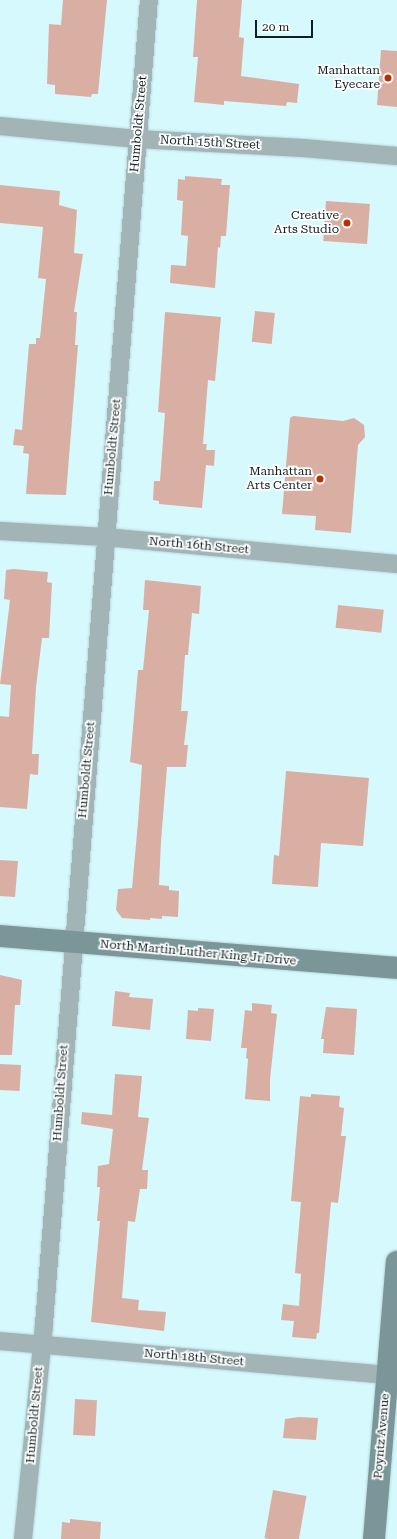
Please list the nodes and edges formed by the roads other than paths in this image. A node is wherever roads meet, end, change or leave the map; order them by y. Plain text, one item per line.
1 (149, 0) edge
2 (0, 126) edge
3 (137, 139) junction
4 (397, 156) edge
5 (0, 531) edge
6 (105, 537) junction
7 (397, 564) edge
8 (0, 936) edge
9 (73, 942) junction
10 (397, 968) edge
11 (397, 1262) edge
12 (0, 1341) edge
13 (42, 1345) junction
14 (388, 1375) junction
15 (23, 1539) edge
16 (374, 1539) edge

1 - 3 street, Humboldt Street
2 - 3 street, North 15th Street
3 - 4 street, North 15th Street
3 - 6 street, Humboldt Street
5 - 6 street, North 16th Street
6 - 7 street, North 16th Street
6 - 9 street, Humboldt Street
8 - 9 street, North Martin Luther King Jr Drive
9 - 10 street, North Martin Luther King Jr Drive
9 - 13 street, Humboldt Street
11 - 14 street, Poyntz Avenue
12 - 13 street, North 18th Street
13 - 14 street, North 18th Street
13 - 15 street, Humboldt Street
14 - 16 street, Poyntz Avenue

